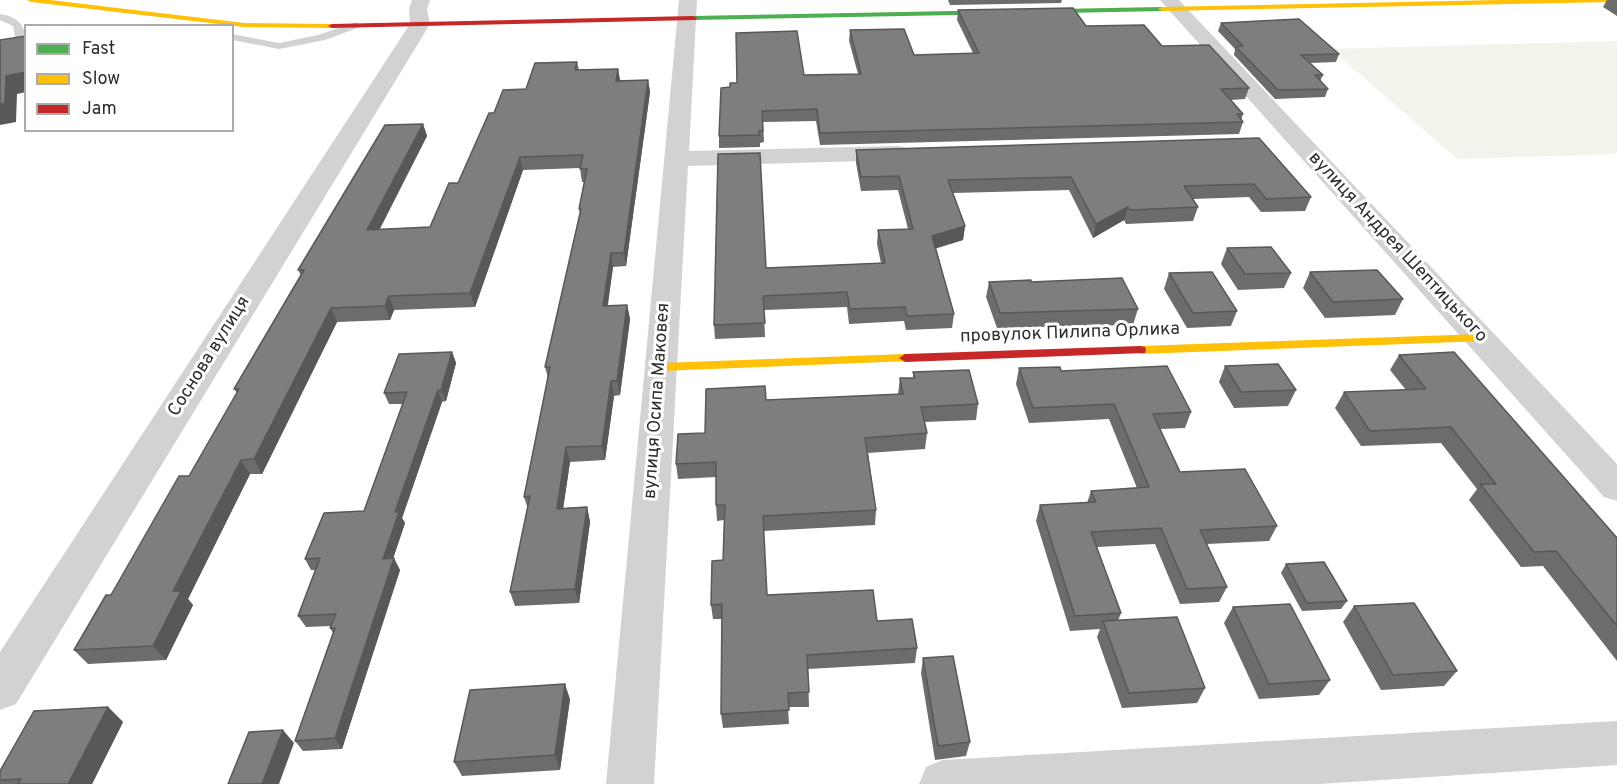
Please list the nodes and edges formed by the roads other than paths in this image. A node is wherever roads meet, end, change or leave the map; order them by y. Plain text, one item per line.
1 (31, 0) edge
2 (1612, 0) edge
3 (1173, 4) edge
4 (688, 9) edge
5 (420, 12) edge
6 (0, 17) edge
7 (356, 25) junction
8 (234, 37) edge
9 (19, 46) edge
10 (916, 152) edge
11 (676, 159) junction
12 (1480, 338) junction
13 (661, 367) junction
14 (1617, 487) edge
15 (0, 690) edge
16 (1617, 743) edge
17 (630, 784) edge
18 (944, 784) edge

1 - 7 street
2 - 3 street
3 - 4 street
3 - 12 street, вулиця Андрея Шептицького
4 - 5 street
4 - 11 street, вулиця Осипа Маковея
5 - 7 street
5 - 15 street, Соснова вулиця
6 - 9 lane
7 - 8 lane
10 - 11 street
11 - 13 street, вулиця Осипа Маковея
12 - 13 street, провулок Пилипа Орлика
12 - 14 street, вулиця Андрея Шептицького
13 - 17 street, вулиця Осипа Маковея
16 - 18 street

